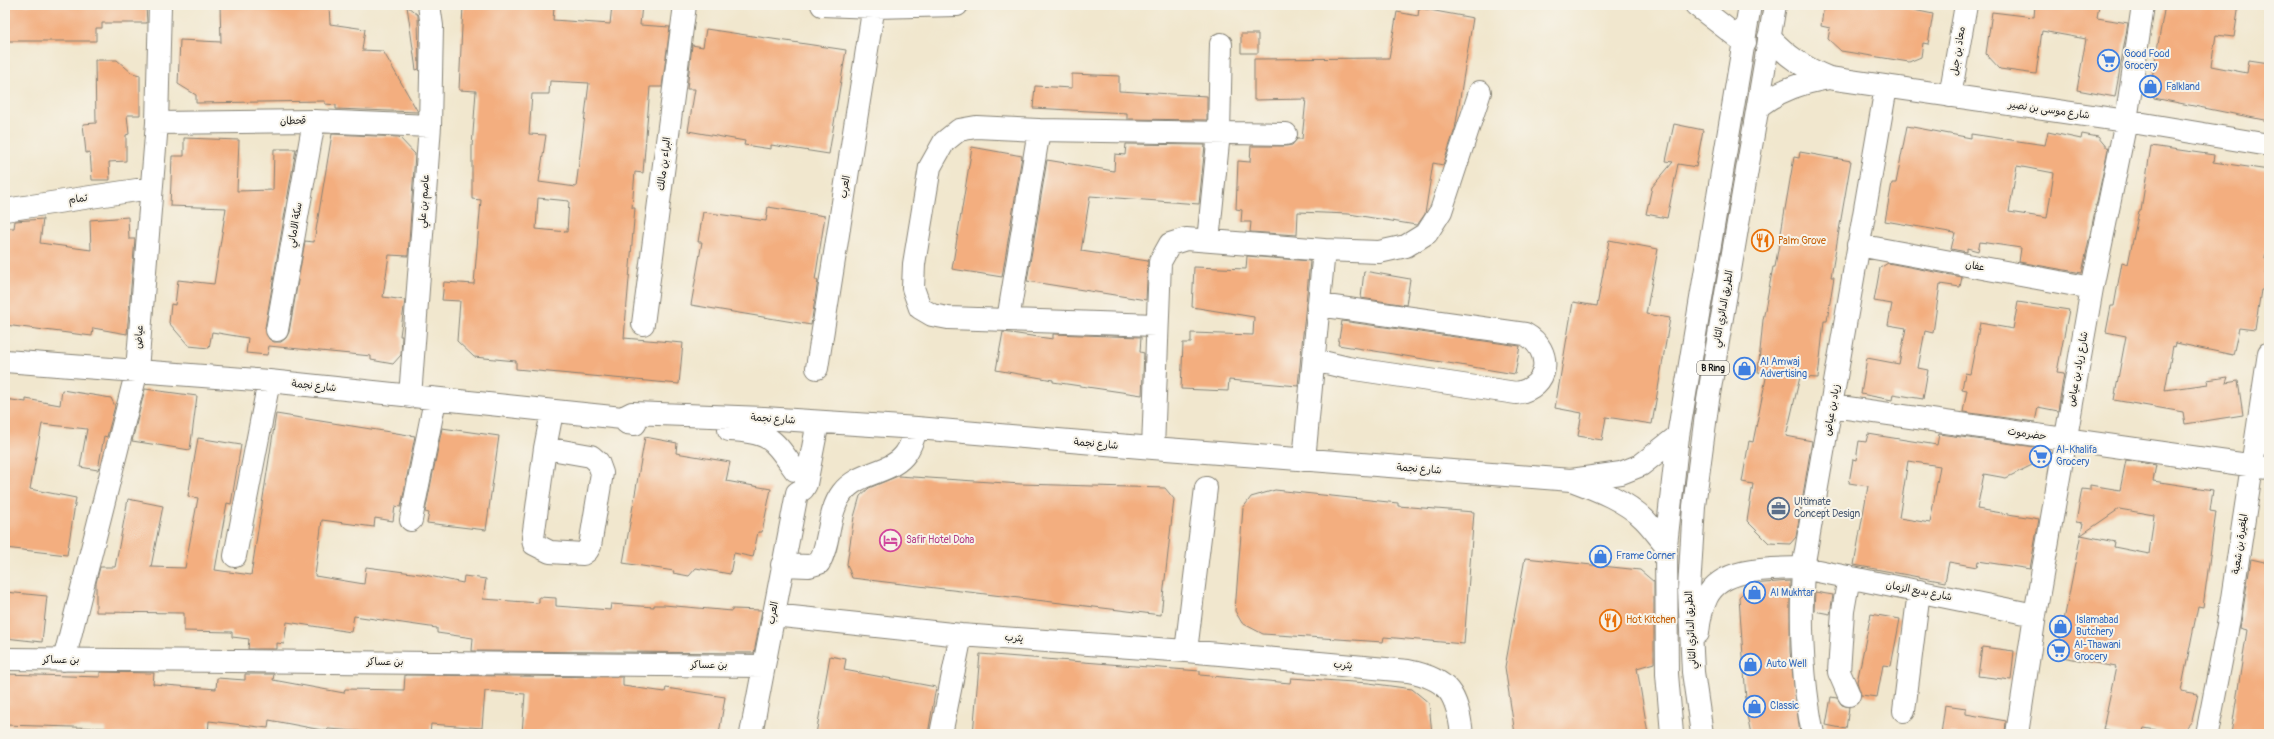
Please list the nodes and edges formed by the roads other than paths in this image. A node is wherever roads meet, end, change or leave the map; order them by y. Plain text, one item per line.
1 (160, 5) edge
2 (429, 5) edge
3 (685, 5) edge
4 (822, 5) edge
5 (925, 5) edge
6 (957, 5) edge
7 (1696, 5) edge
8 (1750, 5) edge
9 (1775, 5) edge
10 (1966, 5) edge
11 (2143, 5) edge
12 (874, 6) edge
13 (1769, 37) junction
14 (1745, 43) junction
15 (1221, 44) dead end
16 (1828, 78) junction
17 (1886, 87) junction
18 (1480, 92) dead end
19 (1950, 96) junction
20 (1759, 106) junction
21 (314, 121) junction
22 (2126, 121) junction
23 (157, 123) junction
24 (430, 126) junction
25 (1039, 130) junction
26 (1219, 133) junction
27 (1286, 134) dead end
28 (2269, 145) edge
29 (150, 188) junction
30 (5, 210) edge
31 (1208, 241) junction
32 (1858, 245) junction
33 (1324, 250) junction
34 (2092, 288) junction
35 (1319, 304) junction
36 (1008, 320) junction
37 (643, 324) dead end
38 (1156, 325) junction
39 (277, 330) dead end
40 (2269, 353) edge
41 (1314, 360) junction
42 (5, 361) edge
43 (817, 368) dead end
44 (1348, 368) junction
45 (137, 370) junction
46 (269, 381) junction
47 (1310, 394) junction
48 (410, 397) junction
49 (435, 400) junction
50 (1832, 406) junction
51 (552, 412) junction
52 (811, 421) junction
53 (763, 426) junction
54 (917, 428) junction
55 (1678, 436) junction
56 (2066, 439) junction
57 (544, 448) junction
58 (1153, 448) junction
59 (1304, 460) junction
60 (2260, 467) edge
61 (795, 470) junction
62 (1571, 480) junction
63 (1206, 488) dead end
64 (798, 493) junction
65 (410, 520) dead end
66 (1666, 545) junction
67 (235, 556) dead end
68 (782, 565) junction
69 (1803, 568) junction
70 (1849, 578) junction
71 (1919, 592) junction
72 (773, 615) junction
73 (2035, 615) junction
74 (961, 635) junction
75 (1186, 651) junction
76 (5, 659) edge
77 (64, 660) junction
78 (764, 666) junction
79 (1693, 672) junction
80 (1850, 695) dead end
81 (1904, 711) dead end
82 (751, 734) edge
83 (942, 734) edge
84 (1462, 734) edge
85 (1672, 734) edge
86 (1702, 734) edge
87 (1813, 734) edge
88 (2017, 734) edge
89 (2207, 734) edge

1 - 23 street, عياض
2 - 24 street, عاصم بن علي
3 - 37 street, البراء بن مالك
4 - 12 street
5 - 6 street
5 - 12 street
7 - 14 street
8 - 14 street, B Ring
9 - 13 street, الطريق الدائري الثاني / B Ring
10 - 19 street, معاذ بن جبل
11 - 22 street, شارع زياد بن عياض
12 - 43 street, العرب
13 - 16 street, شارع موسى بن نصير
13 - 20 street, الطريق الدائري الثاني / B Ring
14 - 55 street, B Ring
15 - 26 street
16 - 17 street, شارع موسى بن نصير
16 - 20 street, شارع موسى بن نصير
17 - 19 street, شارع موسى بن نصير
17 - 32 street, زياد بن عياض
18 - 33 street
19 - 22 street, شارع موسى بن نصير
20 - 79 street, الطريق الدائري الثاني / B Ring
21 - 23 street, قحطان
21 - 24 street, قحطان
21 - 39 street, سكة الاماني
22 - 28 street, شارع موسى بن نصير
22 - 34 street, شارع زياد بن عياض
23 - 29 street, عياض
24 - 48 street, عاصم بن علي
25 - 26 street
25 - 36 street
25 - 36 street
26 - 27 street
26 - 31 street
29 - 30 street, تمام
29 - 45 street, عياض
31 - 33 street
31 - 38 street
32 - 34 street, عفان
32 - 50 street, زياد بن عياض
33 - 35 street
34 - 56 street, شارع زياد بن عياض
35 - 41 street
35 - 44 street
36 - 38 street
38 - 58 street
40 - 60 street, المغيرة بن شعبة
41 - 44 street
41 - 47 street
42 - 45 street, شارع نجمة
44 - 47 street
45 - 46 street, شارع نجمة
45 - 77 street, عياض
46 - 48 street, شارع نجمة
46 - 67 street
47 - 59 street
48 - 49 street, شارع نجمة
49 - 51 street, شارع نجمة
49 - 65 street
50 - 56 street, حضرموت
50 - 69 street, زياد بن عياض
51 - 53 street, شارع نجمة
51 - 57 street
52 - 53 street, شارع نجمة
52 - 54 street, شارع نجمة
52 - 61 street, العرب
52 - 64 street, العرب
53 - 61 street, شارع نجمة
54 - 58 street, شارع نجمة
54 - 68 street
55 - 62 street, شارع نجمة
55 - 66 street, B Ring
56 - 60 street, حضرموت
56 - 73 street, شارع زياد بن عياض
57 - 57 street
58 - 59 street, شارع نجمة
59 - 62 street, شارع نجمة
60 - 89 street, المغيرة بن شعبة
61 - 64 street, العرب
62 - 66 street, شارع نجمة
63 - 75 street
64 - 68 street, العرب
66 - 85 street, B Ring
68 - 72 street, العرب
69 - 70 street, شارع بديع الزمان
69 - 79 street, شارع بديع الزمان
69 - 87 street, زياد بن عياض
70 - 71 street, شارع بديع الزمان
70 - 80 street
71 - 73 street, شارع بديع الزمان
71 - 81 street
72 - 74 street, يثرب
72 - 78 street, العرب
73 - 88 street, شارع زياد بن عياض
74 - 75 street, يثرب
74 - 83 street
75 - 84 street, يثرب
76 - 77 street, بن عساكر
77 - 78 street, بن عساكر
78 - 82 street, العرب
79 - 86 street, الطريق الدائري الثاني / B Ring

